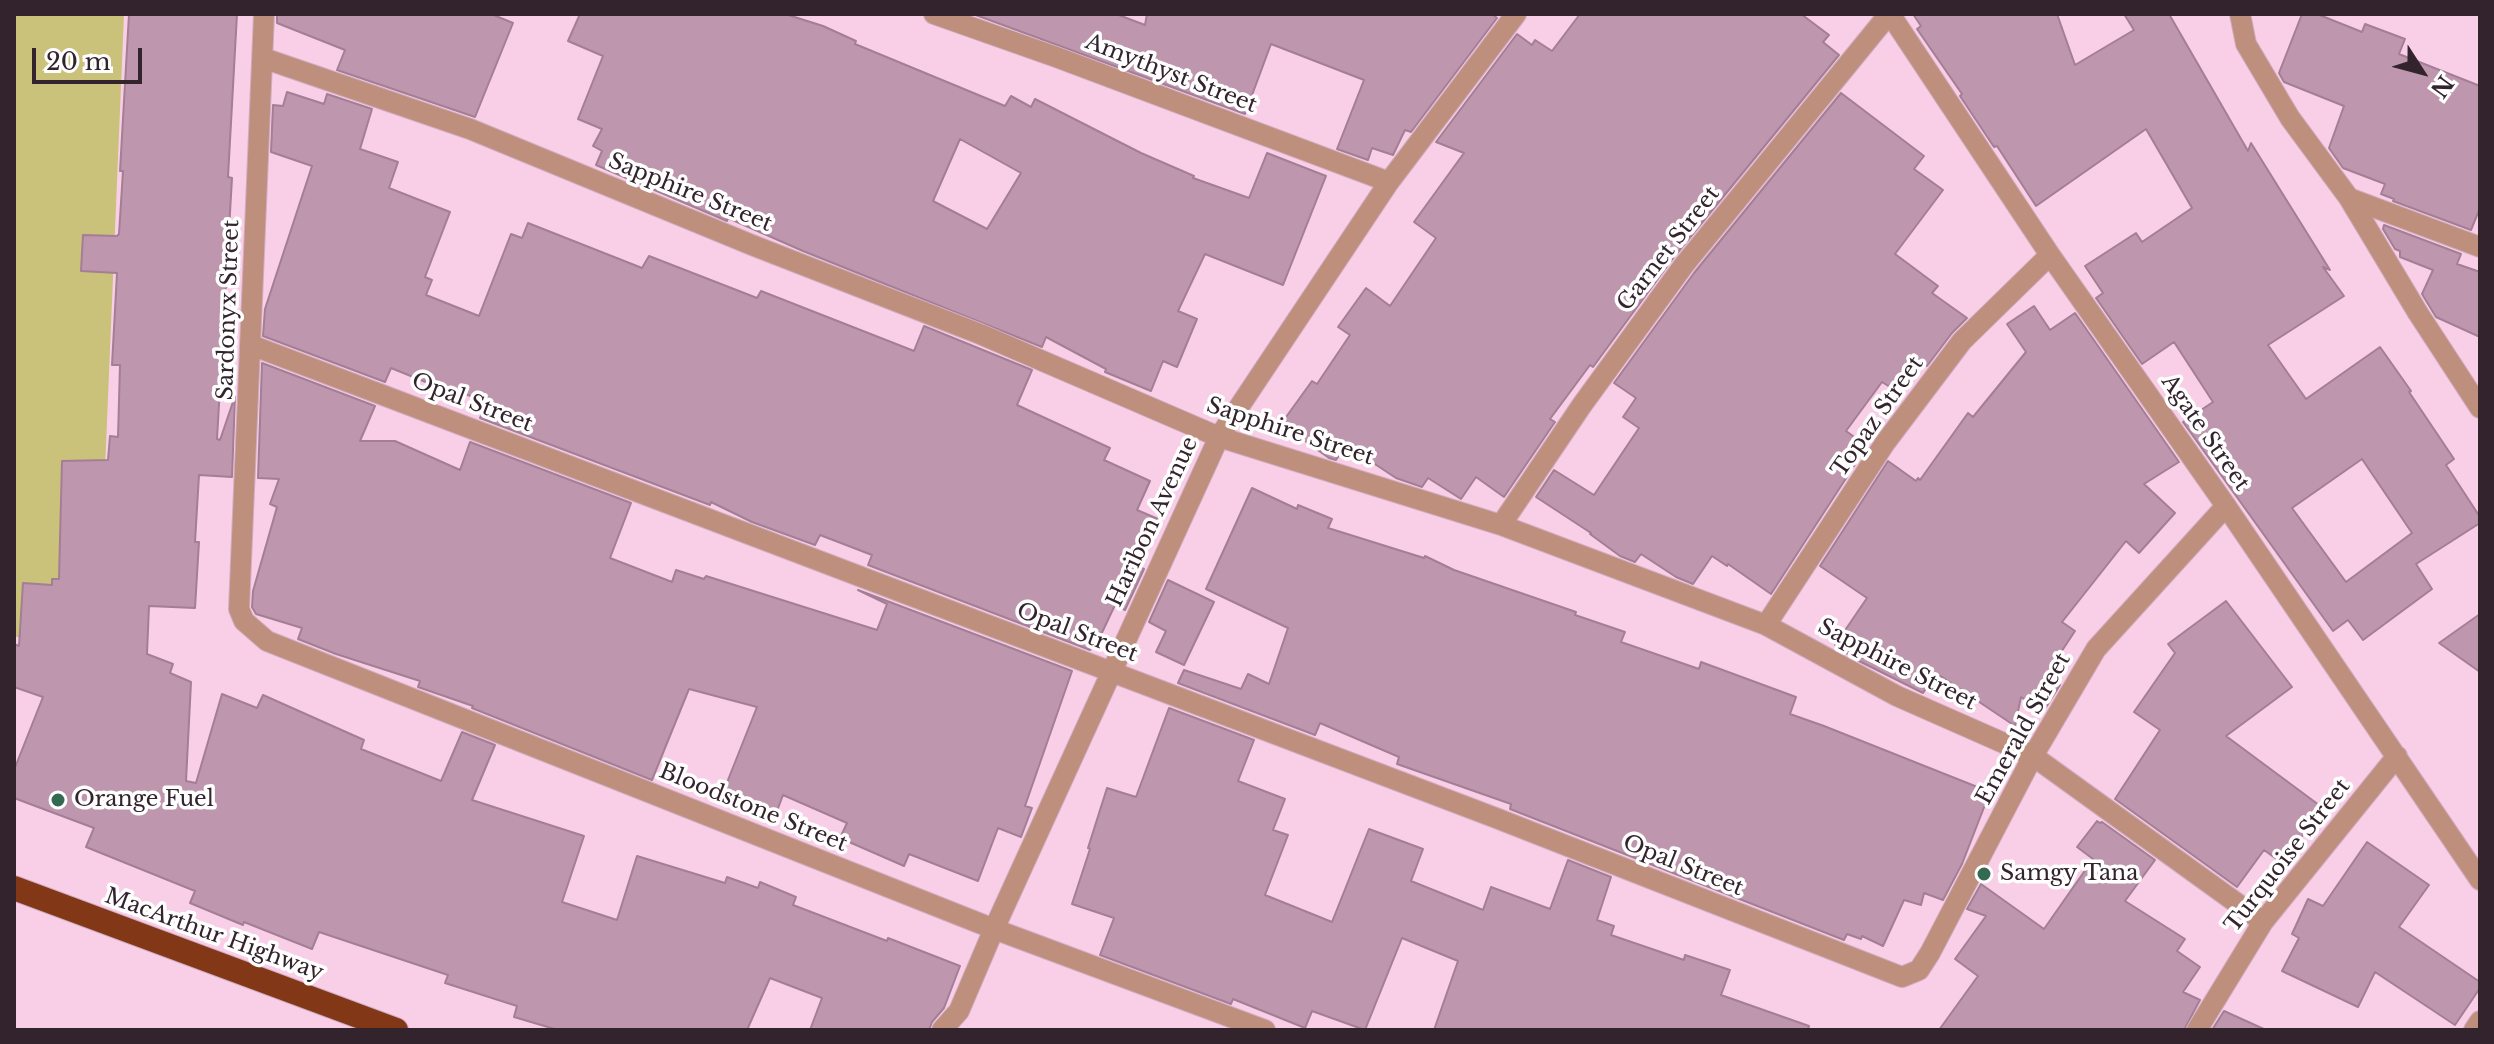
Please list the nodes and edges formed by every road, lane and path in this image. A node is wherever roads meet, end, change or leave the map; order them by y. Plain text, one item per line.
1 (264, 14) edge
2 (934, 14) edge
3 (1516, 14) edge
4 (1889, 14) edge
5 (2240, 14) edge
6 (263, 58) junction
7 (1389, 182) junction
8 (2349, 198) junction
9 (2480, 247) edge
10 (2050, 255) junction
11 (251, 345) junction
12 (2480, 408) edge
13 (1219, 437) junction
14 (2226, 506) junction
15 (1501, 525) junction
16 (239, 609) joint
17 (1766, 625) junction
18 (1111, 672) junction
19 (2033, 756) junction
20 (2397, 756) junction
21 (2480, 880) edge
22 (14, 888) edge
23 (2263, 922) junction
24 (994, 929) junction
25 (1884, 971) joint
26 (959, 1021) edge
27 (2480, 1021) edge
28 (396, 1030) edge
29 (942, 1030) edge
30 (1265, 1030) edge
31 (2197, 1030) edge
32 (2474, 1030) edge

1 - 6 street, Sardonyx Street
2 - 7 street, Amythyst Street
3 - 7 street, Haribon Avenue
4 - 10 street, Agate Street
4 - 15 street, Garnet Street
5 - 8 street
6 - 11 street, Sardonyx Street
6 - 13 street, Sapphire Street
7 - 13 street, Haribon Avenue
8 - 9 street
8 - 12 street
10 - 14 street, Agate Street
10 - 17 street, Topaz Street
11 - 16 street, Sardonyx Street
11 - 18 street, Opal Street
13 - 15 street, Sapphire Street
13 - 18 street, Haribon Avenue
14 - 19 street, Emerald Street
14 - 20 street, Agate Street
15 - 17 street, Sapphire Street
16 - 24 street, Bloodstone Street
17 - 19 street, Sapphire Street
18 - 24 street, Haribon Avenue
18 - 25 street, Opal Street
19 - 23 street, Sapphire Street
19 - 25 street, Emerald Street
20 - 21 street, Agate Street
20 - 23 street, Turquoise Street
22 - 28 highway, MacArthur Highway
23 - 31 street, Turquoise Street
24 - 26 street, Haribon Avenue
24 - 30 street, Bloodstone Street
26 - 29 street, Haribon Avenue
27 - 32 street

